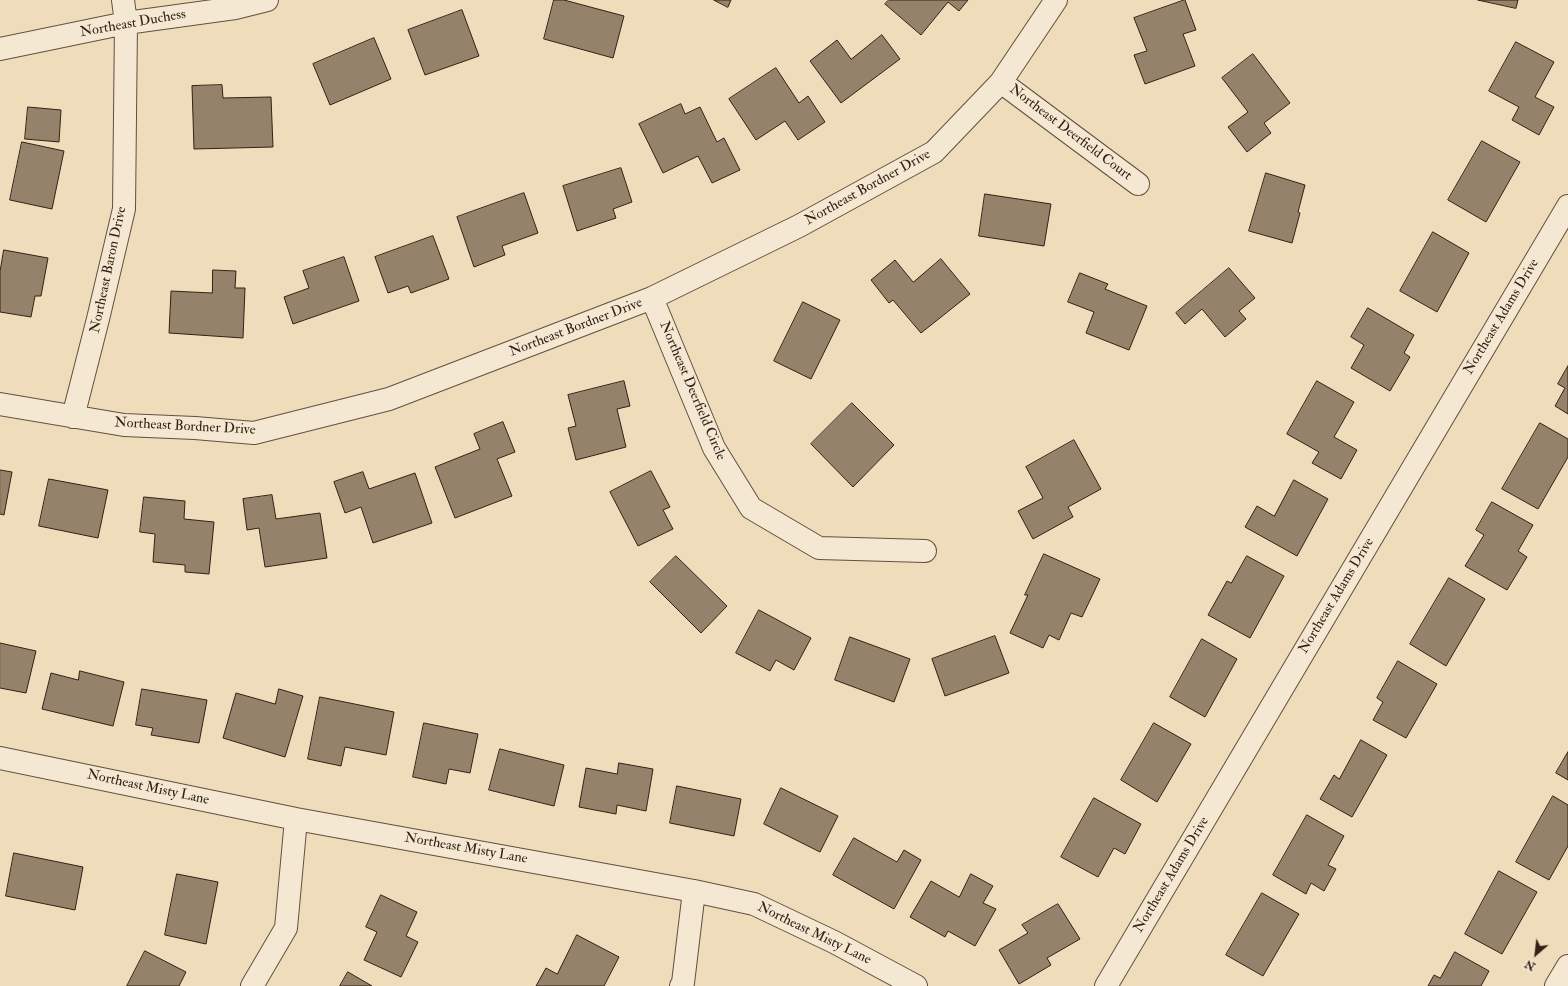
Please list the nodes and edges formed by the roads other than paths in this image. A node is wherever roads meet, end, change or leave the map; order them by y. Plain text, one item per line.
1 (123, 0) edge
2 (267, 0) edge
3 (1056, 0) edge
4 (126, 23) junction
5 (0, 49) edge
6 (1001, 82) junction
7 (1138, 184) dead end
8 (1568, 206) edge
9 (652, 298) junction
10 (0, 404) edge
11 (73, 417) junction
12 (925, 551) dead end
13 (0, 758) edge
14 (296, 819) junction
15 (694, 891) junction
16 (1568, 966) edge
17 (252, 986) edge
18 (681, 986) edge
19 (916, 986) edge
20 (1106, 986) edge
21 (1556, 986) edge

1 - 4 street, Northeast Baron Drive
2 - 4 street, Northeast Duchess
3 - 6 street, Northeast Bordner Drive
4 - 5 street, Northeast Duchess
4 - 11 street, Northeast Baron Drive
6 - 7 street, Northeast Deerfield Court
6 - 9 street, Northeast Bordner Drive
8 - 20 street, Northeast Adams Drive
9 - 11 street, Northeast Bordner Drive
9 - 12 street, Northeast Deerfield Circle
10 - 11 street, Northeast Bordner Drive
13 - 14 street, Northeast Misty Lane
14 - 15 street, Northeast Misty Lane
14 - 17 street
15 - 18 street
15 - 19 street, Northeast Misty Lane
16 - 21 street

